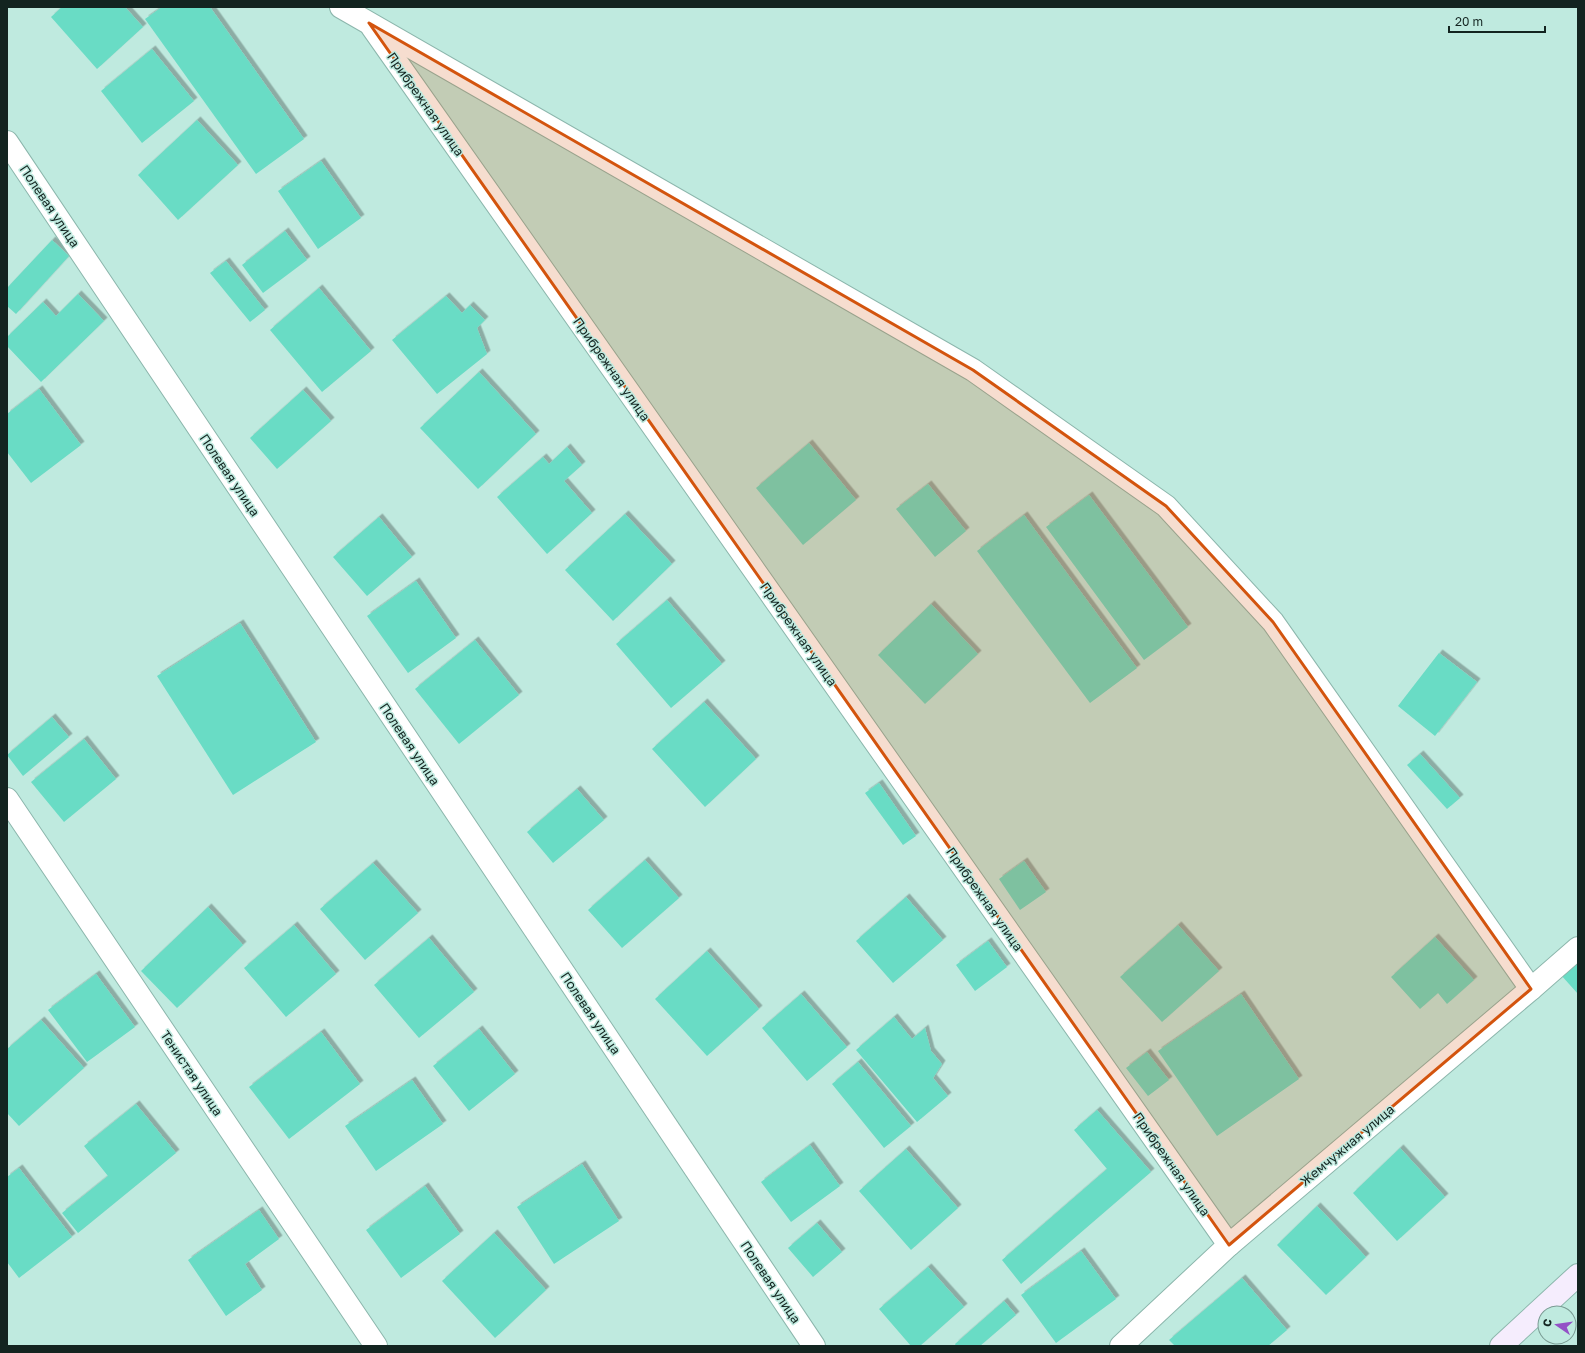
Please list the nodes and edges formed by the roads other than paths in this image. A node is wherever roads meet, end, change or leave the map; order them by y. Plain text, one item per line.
1 (341, 7) edge
2 (369, 23) junction
3 (7, 142) edge
4 (7, 800) edge
5 (1578, 948) edge
6 (1531, 989) junction
7 (1229, 1245) junction
8 (1578, 1275) edge
9 (376, 1346) edge
10 (814, 1346) edge
11 (1121, 1346) edge
12 (1501, 1346) edge

1 - 2 street
2 - 6 street
2 - 7 street, Прибрежная улица
3 - 10 street, Полевая улица
4 - 9 street, Тенистая улица
5 - 6 street, Жемчужная улица
6 - 7 street, Жемчужная улица
7 - 11 street, Жемчужная улица
8 - 12 street

